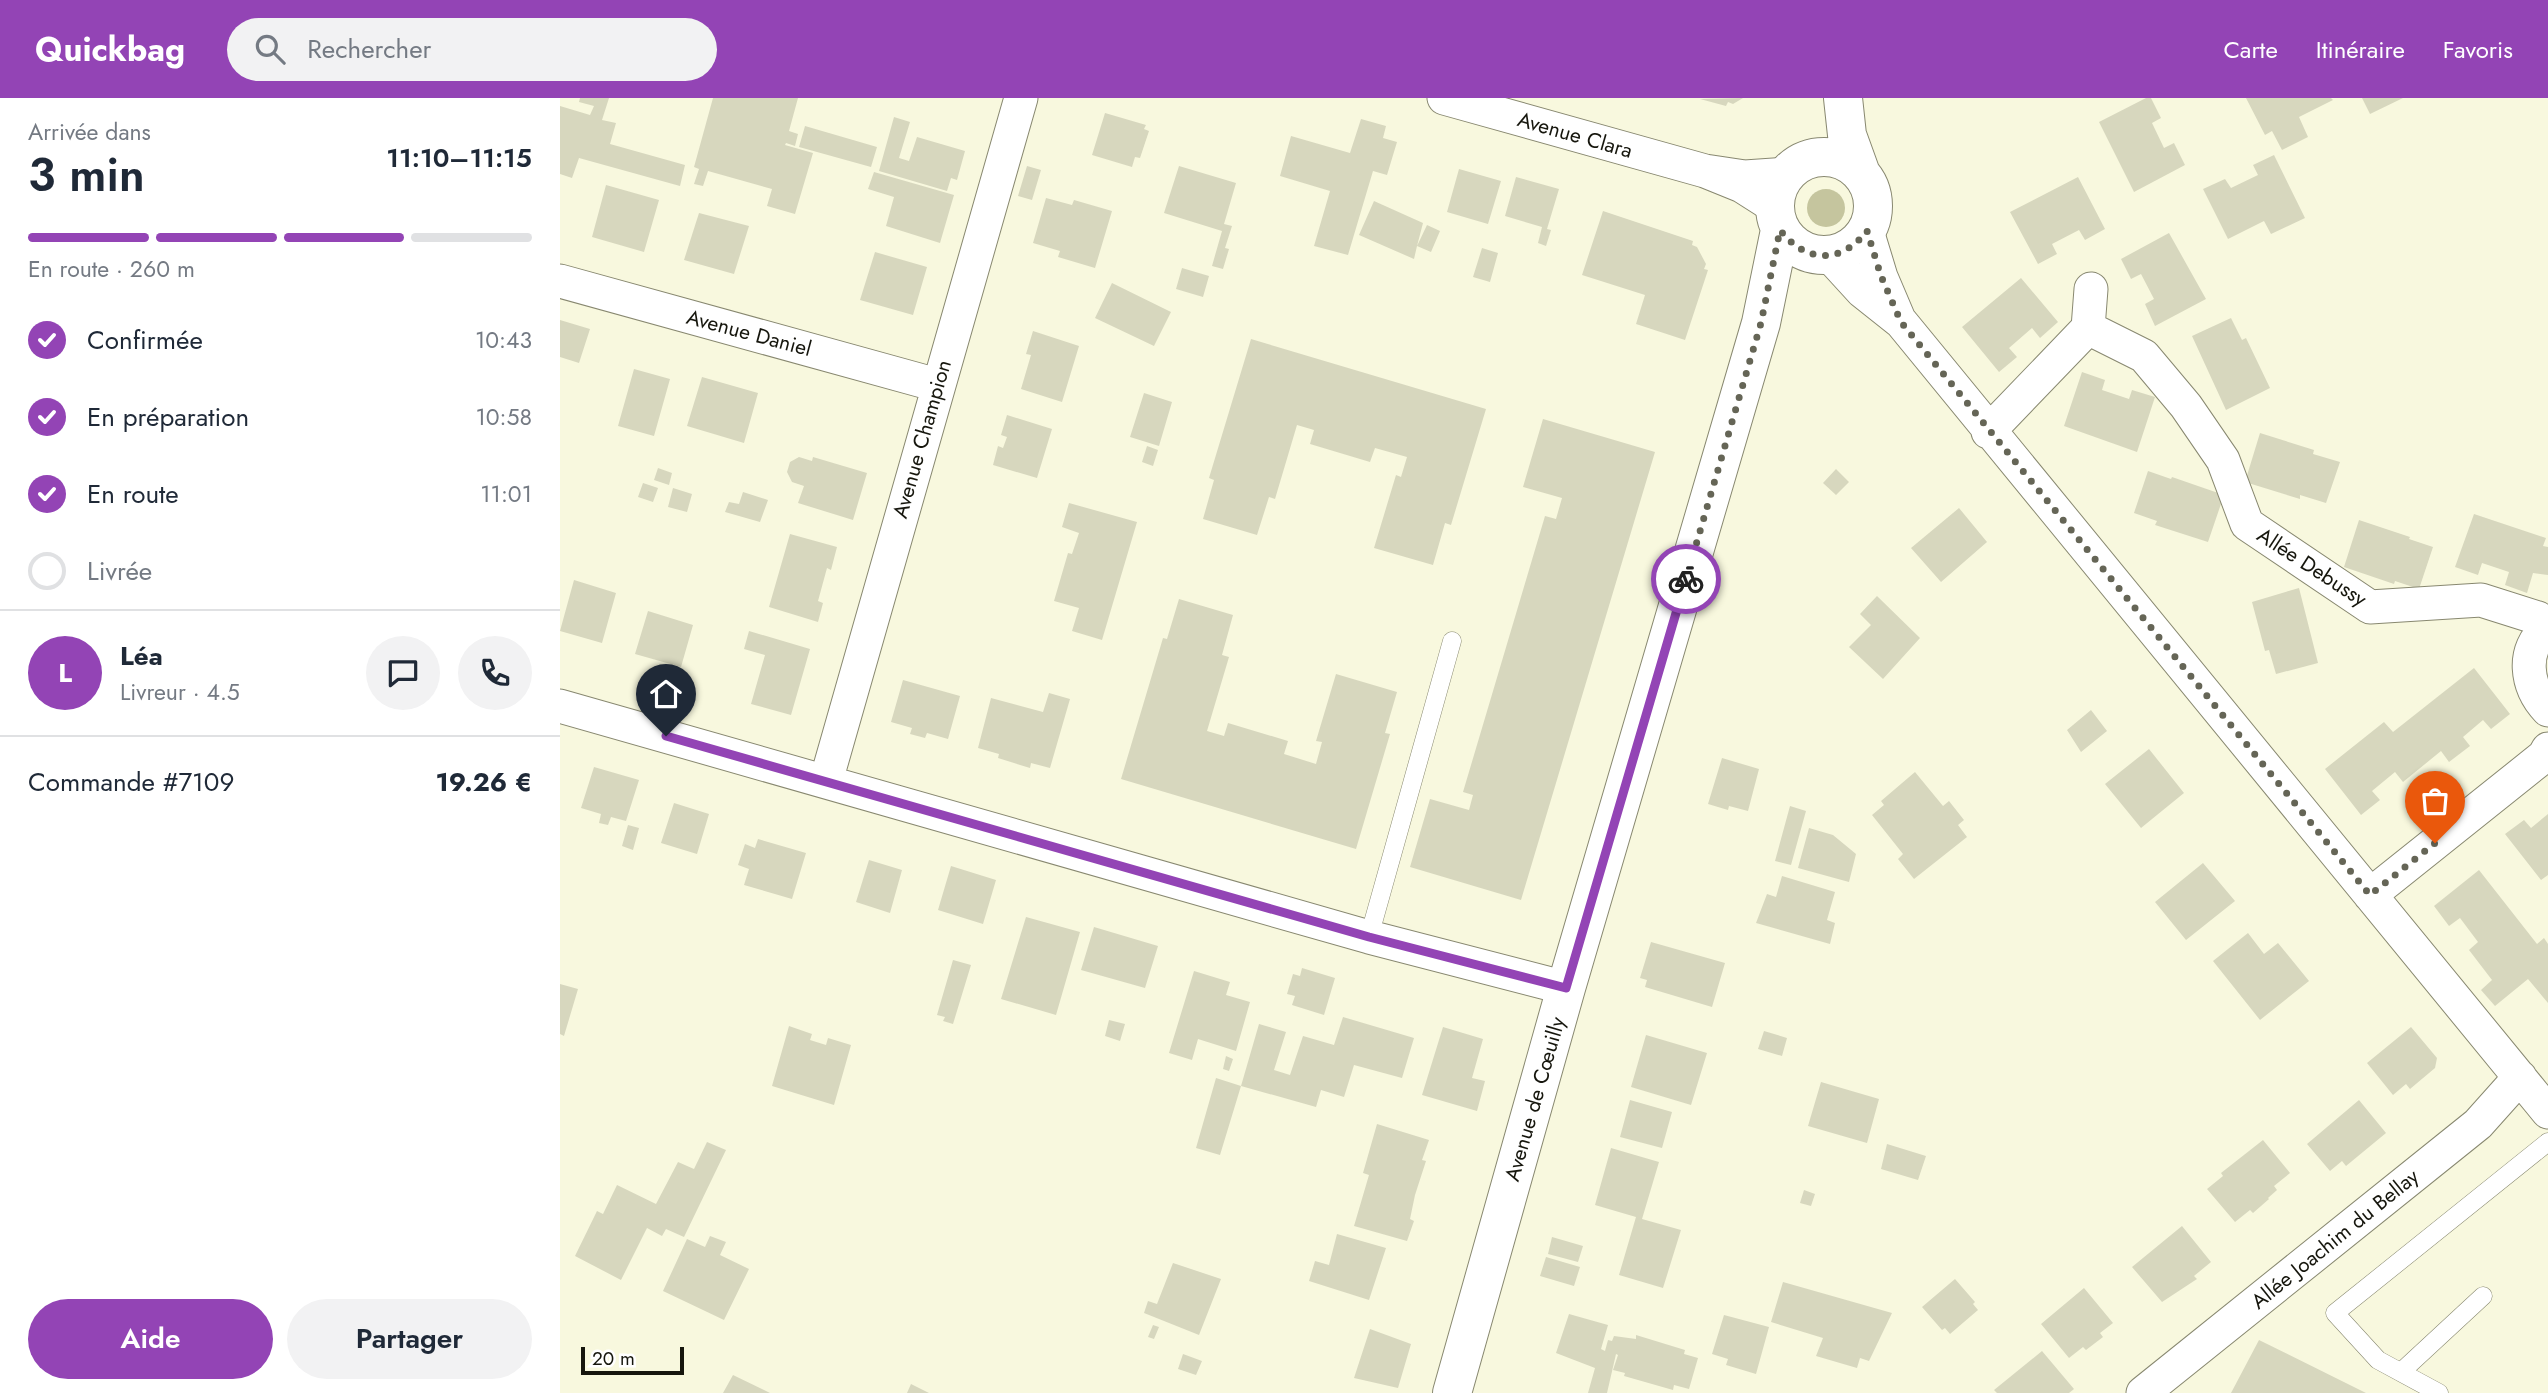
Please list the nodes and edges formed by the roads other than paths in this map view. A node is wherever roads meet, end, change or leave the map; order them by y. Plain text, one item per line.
1 (1021, 98) edge
2 (1444, 98) edge
3 (1830, 98) edge
4 (1843, 98) edge
5 (1860, 171) junction
6 (1789, 192) junction
7 (1867, 231) junction
8 (1822, 255) junction
9 (560, 281) edge
10 (2091, 289) dead end
11 (1901, 322) junction
12 (1761, 323) junction
13 (2088, 328) junction
14 (937, 385) junction
15 (1988, 432) junction
16 (2548, 628) edge
17 (1452, 640) dead end
18 (560, 706) edge
19 (2548, 710) edge
20 (2548, 749) edge
21 (826, 781) junction
22 (2370, 895) junction
23 (1369, 937) junction
24 (1566, 988) junction
25 (2520, 1077) junction
26 (2548, 1112) edge
27 (2548, 1142) edge
28 (2483, 1296) dead end
29 (2401, 1372) junction
30 (1452, 1393) edge
31 (2143, 1393) edge
32 (2439, 1393) edge

1 - 14 street, Avenue Champion
2 - 6 street, Avenue Clara
3 - 6 street, Avenue de Cœuilly
4 - 5 street
5 - 6 street
5 - 7 street
6 - 8 street
6 - 12 street, Avenue de Cœuilly
7 - 8 street
7 - 11 street
8 - 11 street
8 - 12 street, Avenue de Cœuilly
9 - 14 street, Avenue Daniel
10 - 13 street
11 - 15 street
12 - 24 street, Avenue de Cœuilly
13 - 15 street
13 - 16 street, Allée Debussy
14 - 21 street, Avenue Champion
15 - 22 street
16 - 19 street
17 - 23 lane
18 - 21 street
20 - 22 street
21 - 23 street
22 - 25 street
23 - 24 street
24 - 30 street, Avenue de Cœuilly
25 - 26 street
25 - 31 street, Allée Joachim du Bellay
27 - 29 lane
28 - 29 lane
29 - 32 lane

